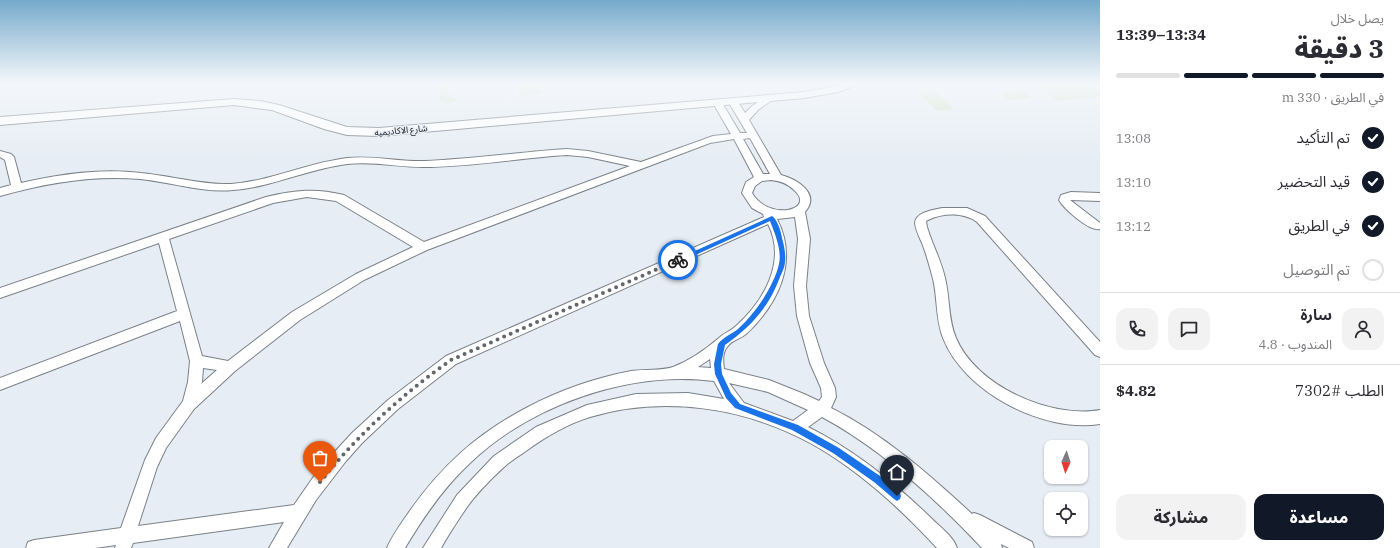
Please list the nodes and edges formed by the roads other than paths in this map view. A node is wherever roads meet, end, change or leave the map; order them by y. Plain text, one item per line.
1 (111, 109) edge
2 (129, 109) edge
3 (279, 109) edge
4 (615, 109) edge
5 (721, 109) edge
6 (737, 109) edge
7 (755, 109) edge
8 (0, 117) edge
9 (744, 120) junction
10 (0, 121) edge
11 (753, 135) junction
12 (737, 137) junction
13 (0, 154) edge
14 (599, 156) junction
15 (642, 165) junction
16 (611, 176) junction
17 (760, 178) junction
18 (778, 178) junction
19 (17, 187) junction
20 (0, 192) edge
21 (1100, 198) edge
22 (800, 210) junction
23 (770, 215) junction
24 (1098, 228) edge
25 (164, 237) junction
26 (423, 247) junction
27 (0, 293) edge
28 (184, 314) junction
29 (722, 344) junction
30 (1100, 351) edge
31 (197, 361) junction
32 (230, 367) junction
33 (674, 372) junction
34 (718, 374) junction
35 (0, 384) edge
36 (189, 404) junction
37 (738, 406) junction
38 (821, 409) junction
39 (1100, 417) edge
40 (795, 428) junction
41 (954, 509) junction
42 (300, 512) junction
43 (125, 542) edge
44 (34, 548) edge
45 (277, 548) edge
46 (395, 548) edge
47 (430, 548) edge
48 (949, 548) edge
49 (994, 548) edge
50 (1026, 548) edge

1 - 8 street, شارع الاكاديميه
2 - 10 street, شارع الاكاديميه
3 - 4 street, شارع الاكاديميه
5 - 12 street
6 - 9 street
7 - 9 street
9 - 11 street
11 - 12 street
11 - 18 street
12 - 15 street
12 - 17 street
13 - 19 street
14 - 15 street
14 - 16 street
14 - 19 street
15 - 16 street
16 - 26 street
17 - 18 street
17 - 23 street
18 - 22 street
19 - 20 street
21 - 24 street
21 - 24 street
22 - 23 street
22 - 38 street
23 - 29 street
23 - 42 street
25 - 26 street
25 - 27 street
25 - 28 street
26 - 32 street
28 - 31 street
28 - 35 street
29 - 33 street
29 - 34 street
30 - 39 street
31 - 32 street
31 - 36 street
32 - 36 street
33 - 34 street
33 - 46 street
34 - 37 street
34 - 38 street
36 - 43 street
37 - 40 street
37 - 47 street
38 - 40 street
38 - 41 street
40 - 48 street
41 - 49 street
41 - 50 street
42 - 43 street
42 - 45 street
43 - 44 street

